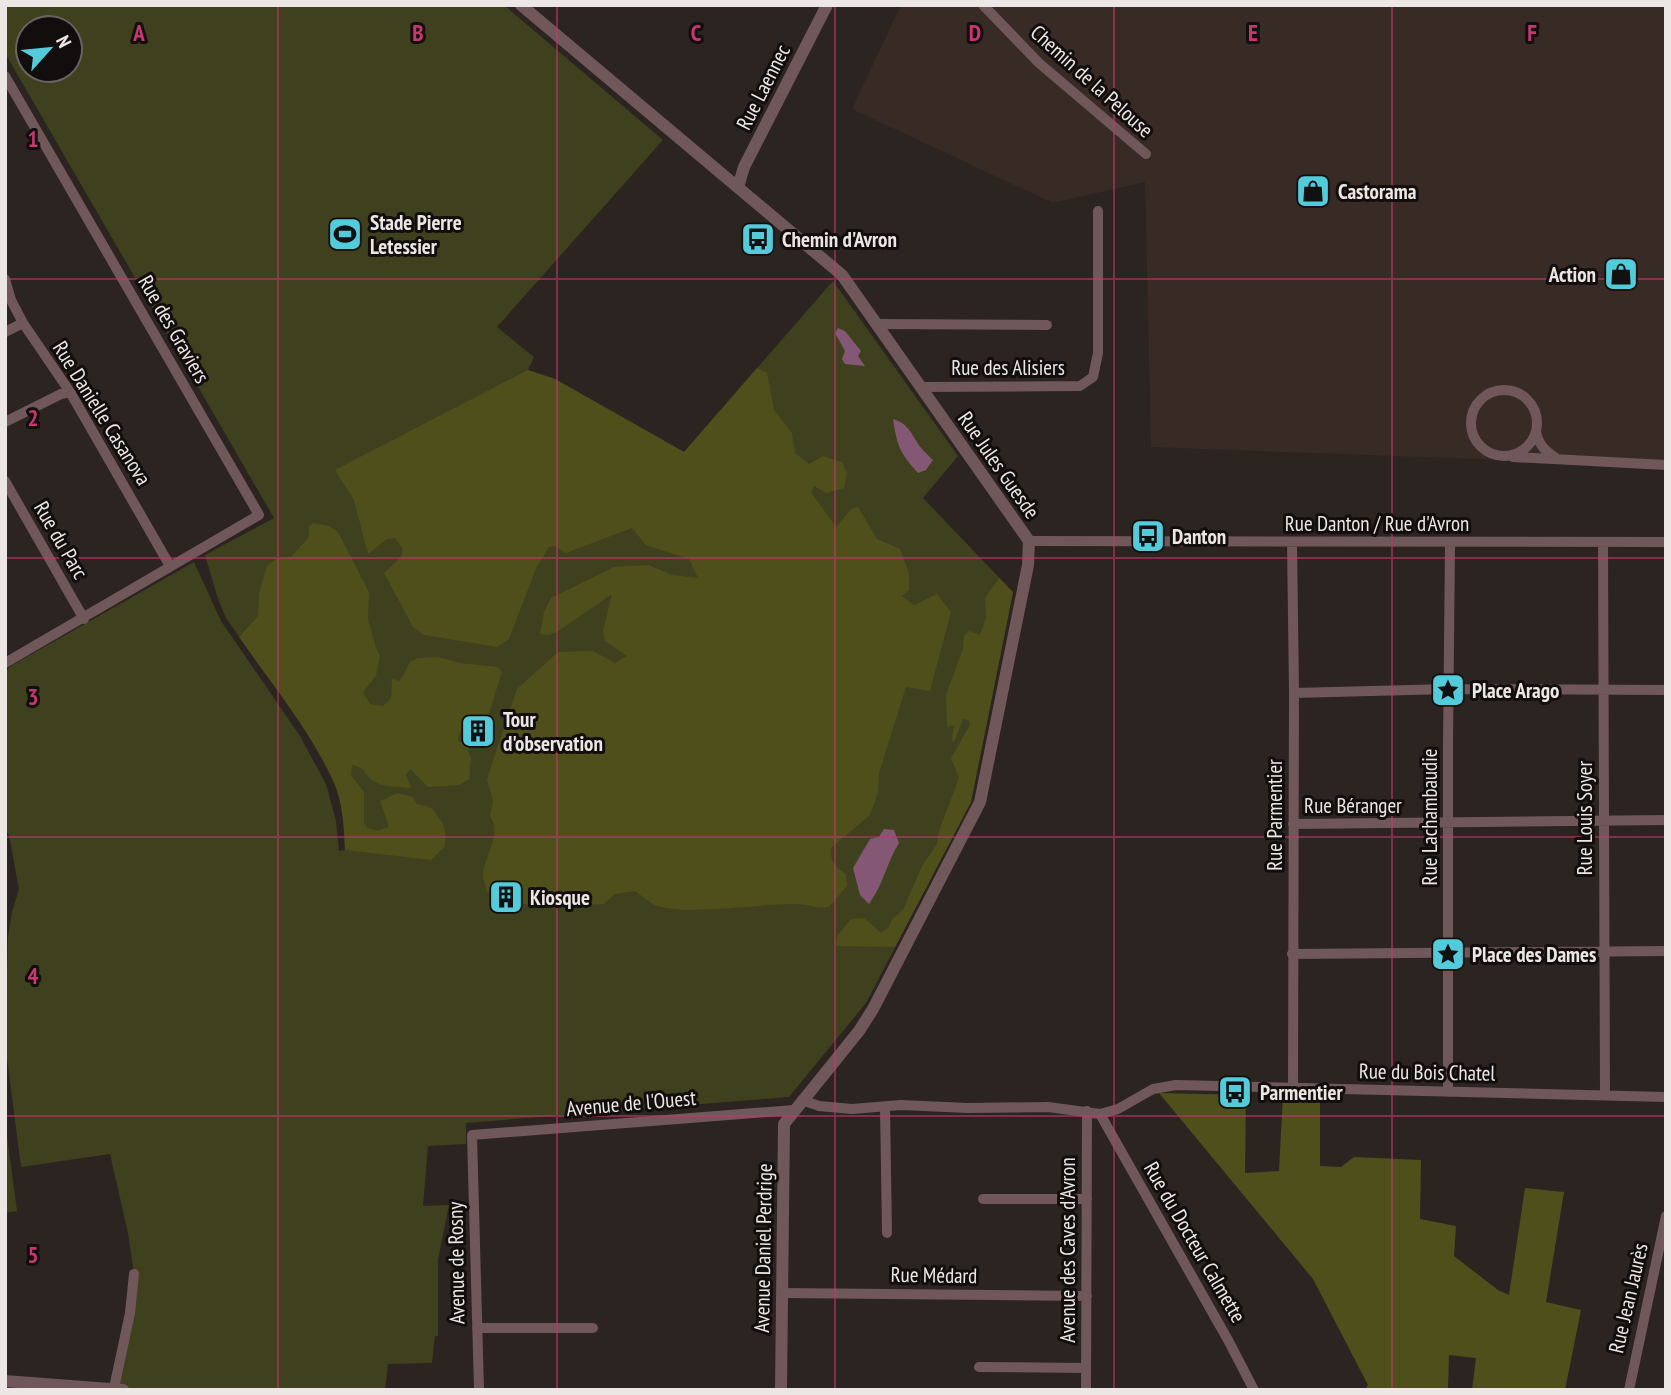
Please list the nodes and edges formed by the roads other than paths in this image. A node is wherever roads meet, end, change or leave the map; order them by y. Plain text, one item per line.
1 (521, 5) edge
2 (827, 5) edge
3 (983, 5) edge
4 (5, 76) edge
5 (1146, 154) dead end
6 (738, 187) junction
7 (1098, 211) dead end
8 (5, 279) edge
9 (23, 323) junction
10 (876, 324) junction
11 (1047, 325) dead end
12 (5, 332) edge
13 (921, 387) junction
14 (70, 392) junction
15 (5, 422) edge
16 (1536, 431) junction
17 (1505, 456) junction
18 (1557, 458) junction
19 (1666, 465) edge
20 (5, 481) edge
21 (1029, 541) junction
22 (1292, 542) junction
23 (1450, 542) junction
24 (1602, 542) junction
25 (1666, 542) edge
26 (172, 565) junction
27 (84, 619) junction
28 (5, 663) edge
29 (1449, 689) junction
30 (1603, 690) junction
31 (1666, 690) edge
32 (1294, 694) junction
33 (1666, 820) edge
34 (1603, 821) junction
35 (1448, 823) junction
36 (1293, 824) junction
37 (1603, 951) junction
38 (1666, 951) edge
39 (1447, 952) junction
40 (1292, 954) junction
41 (1293, 1088) junction
42 (1448, 1092) junction
43 (1605, 1095) junction
44 (1666, 1097) edge
45 (798, 1105) junction
46 (885, 1107) junction
47 (1087, 1111) junction
48 (1100, 1114) junction
49 (472, 1135) joint
50 (983, 1199) dead end
51 (1087, 1199) junction
52 (1666, 1216) edge
53 (887, 1233) dead end
54 (134, 1274) dead end
55 (782, 1293) junction
56 (1087, 1296) junction
57 (477, 1328) junction
58 (593, 1328) dead end
59 (979, 1367) dead end
60 (1086, 1368) junction
61 (5, 1381) edge
62 (119, 1389) edge
63 (479, 1390) edge
64 (781, 1390) edge
65 (1086, 1390) edge
66 (1254, 1390) edge
67 (1629, 1390) edge

1 - 6 street, Rue Jules Guesde
2 - 6 street, Rue Laennec
3 - 5 street, Chemin de la Pelouse
4 - 26 street, Rue des Graviers
6 - 10 street, Rue Jules Guesde
7 - 13 street, Rue des Alisiers
8 - 9 street, Rue Danielle Casanova
9 - 12 street
9 - 14 street, Rue Danielle Casanova
10 - 11 street
10 - 13 street, Rue Jules Guesde
13 - 21 street, Rue Jules Guesde
14 - 15 street
14 - 26 street, Rue Danielle Casanova
16 - 17 street
16 - 17 street
16 - 18 street
17 - 18 street
18 - 19 street
20 - 27 street, Rue du Parc
21 - 22 street, Rue Danton / Rue d'Avron
21 - 45 street, Rue Jules Guesde
22 - 23 street, Rue Danton / Rue d'Avron
22 - 32 street, Rue Parmentier
23 - 24 street, Rue Danton / Rue d'Avron
23 - 29 street, Rue Lachambaudie
24 - 25 street, Rue Danton / Rue d'Avron
24 - 30 street, Rue Louis Soyer
26 - 27 street
27 - 28 street
29 - 30 street
29 - 32 street
29 - 35 street, Rue Lachambaudie
30 - 31 street
30 - 34 street, Rue Louis Soyer
32 - 36 street, Rue Parmentier
33 - 34 street, Rue Béranger
34 - 35 street, Rue Béranger
34 - 37 street, Rue Louis Soyer
35 - 36 street, Rue Béranger
35 - 39 street, Rue Lachambaudie
36 - 40 street, Rue Parmentier
37 - 38 street
37 - 39 street
37 - 43 street, Rue Louis Soyer
39 - 40 street
39 - 42 street, Rue Lachambaudie
40 - 41 street, Rue Parmentier
41 - 42 street, Rue du Bois Chatel
41 - 48 street, Rue du Bois Chatel
42 - 43 street, Rue du Bois Chatel
43 - 44 street, Rue du Bois Chatel
45 - 46 street, Avenue de l'Ouest
45 - 49 street, Avenue de l'Ouest
45 - 55 street, Avenue Daniel Perdrige
46 - 47 street, Avenue de l'Ouest
46 - 53 street
47 - 48 street
47 - 51 street, Avenue des Caves d'Avron
48 - 66 street, Rue du Docteur Calmette
49 - 57 street, Avenue de Rosny
50 - 51 street
51 - 56 street, Avenue des Caves d'Avron
52 - 67 street, Rue Jean Jaurès
54 - 62 street
55 - 56 street, Rue Médard
55 - 64 street, Avenue Daniel Perdrige
56 - 60 street, Avenue des Caves d'Avron
57 - 58 street
57 - 63 street, Avenue de Rosny
59 - 60 street
60 - 65 street, Avenue des Caves d'Avron
61 - 62 street

